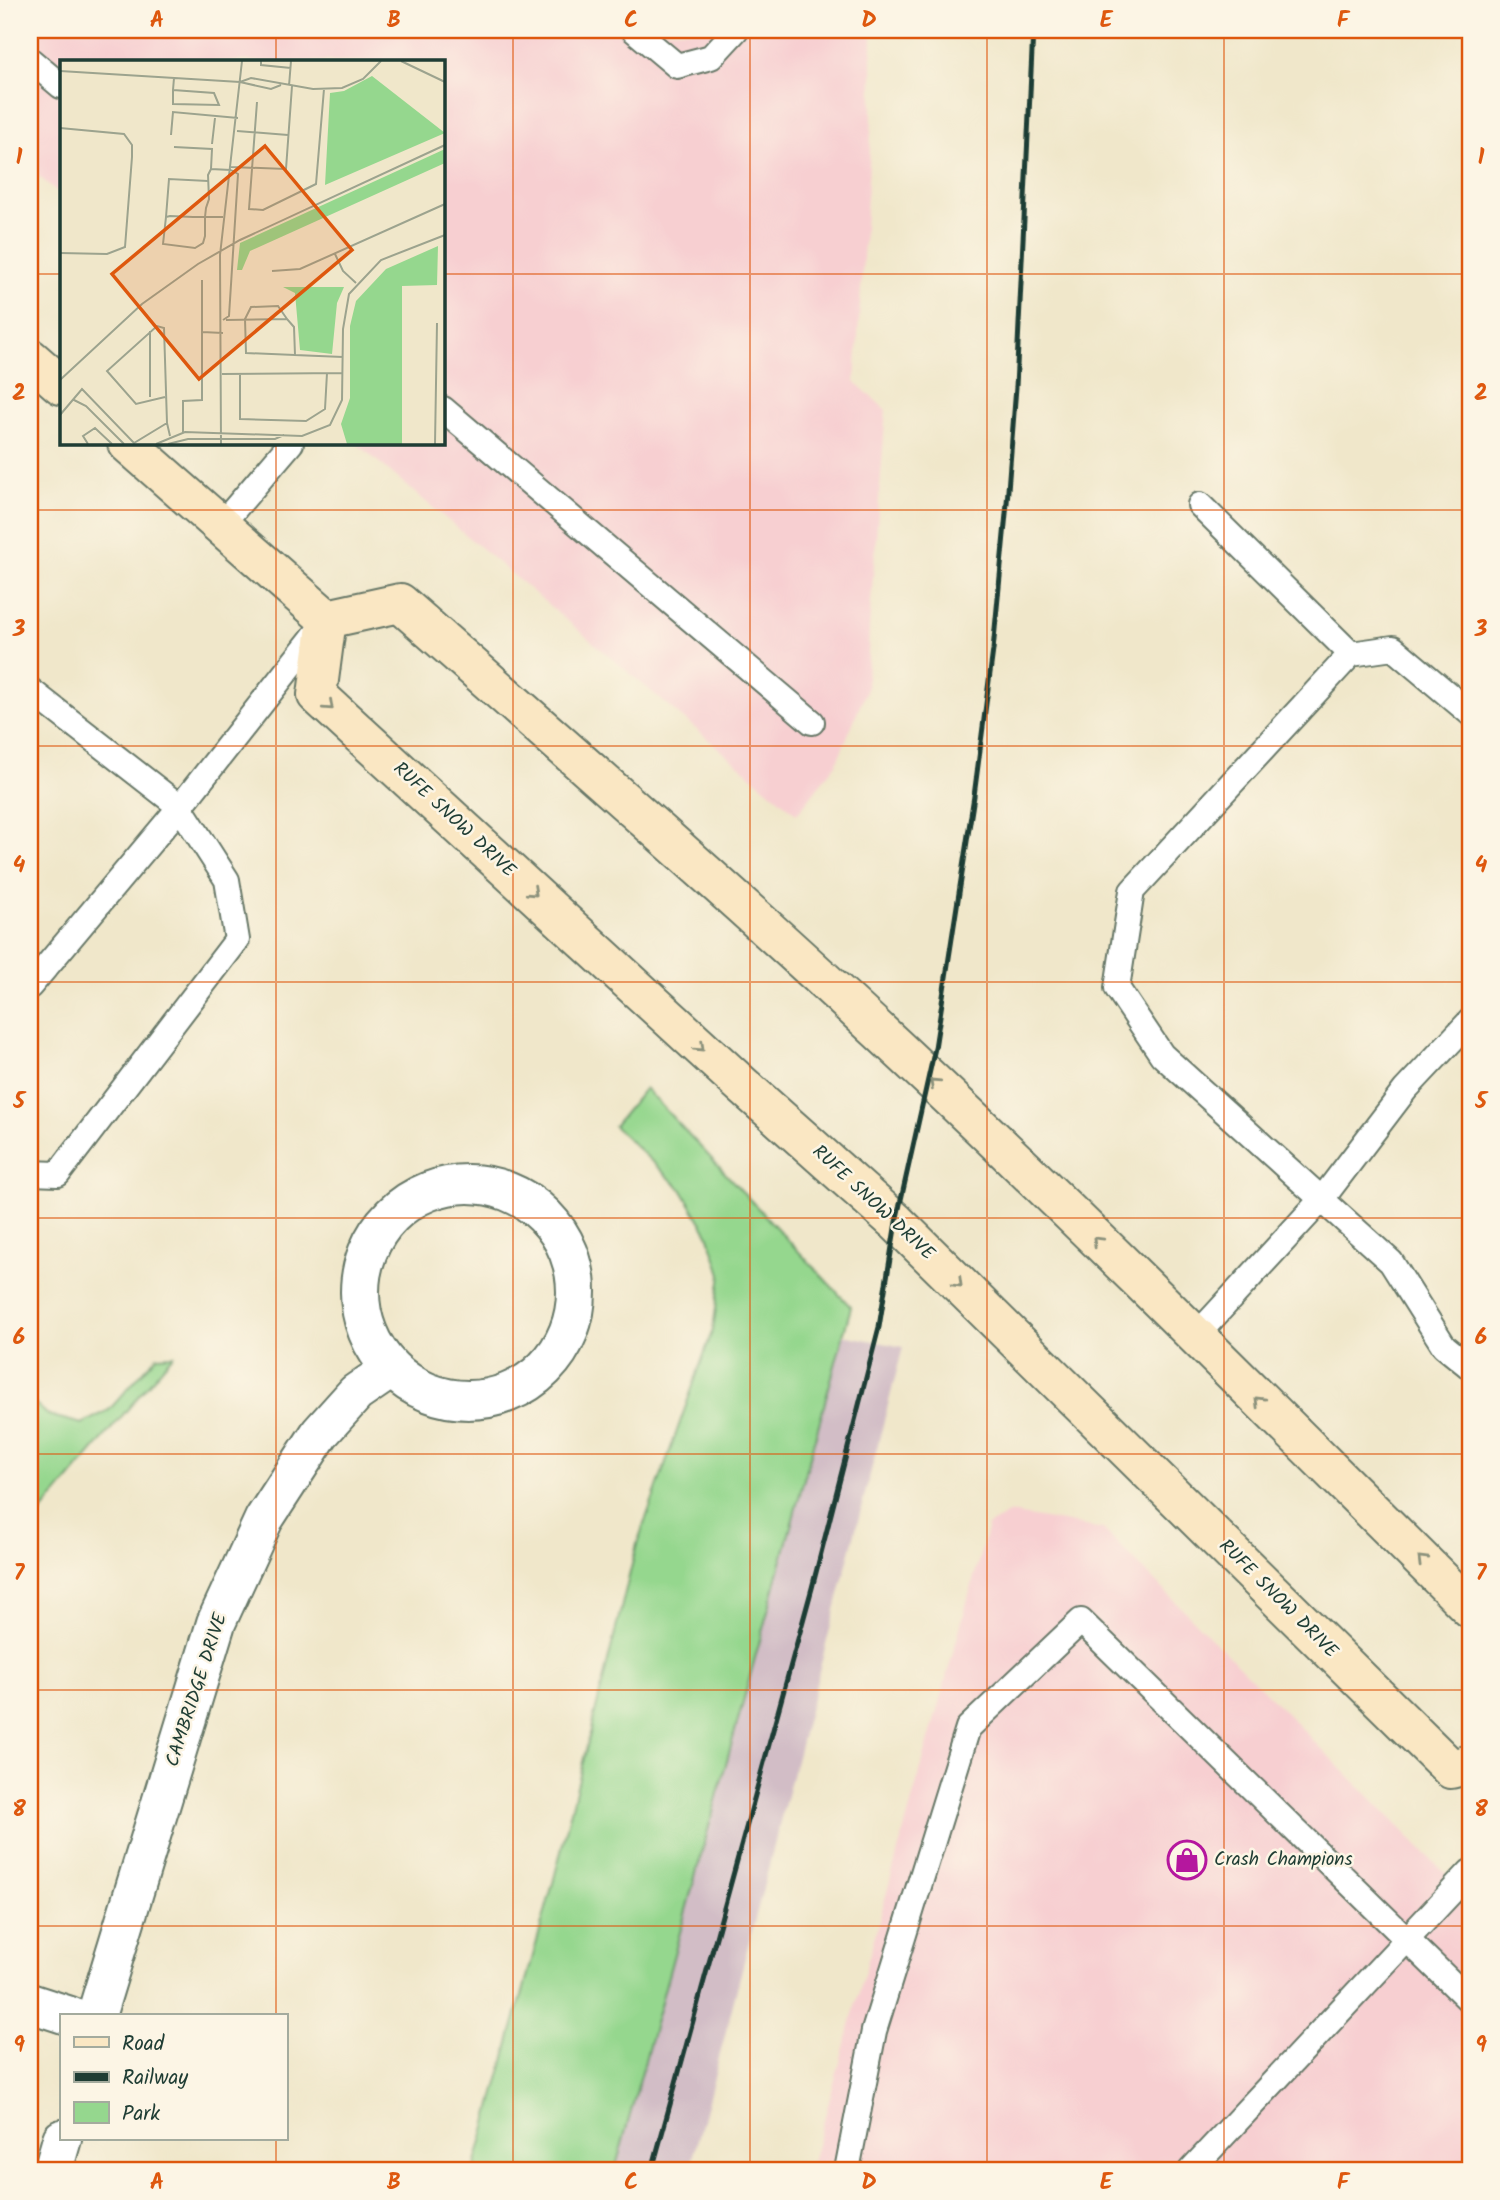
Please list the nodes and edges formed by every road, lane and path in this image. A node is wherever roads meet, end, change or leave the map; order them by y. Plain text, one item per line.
1 (634, 30) edge
2 (736, 30) edge
3 (30, 60) edge
4 (60, 85) edge
5 (30, 358) edge
6 (60, 384) edge
7 (444, 411) edge
8 (128, 444) edge
9 (290, 444) edge
10 (1199, 505) dead end
11 (221, 525) junction
12 (327, 619) junction
13 (1351, 654) junction
14 (30, 690) edge
15 (1470, 713) edge
16 (812, 722) dead end
17 (180, 807) junction
18 (30, 986) edge
19 (1470, 1021) edge
20 (30, 1173) edge
21 (1322, 1199) junction
22 (1195, 1337) junction
23 (1470, 1367) edge
24 (391, 1369) junction
25 (1470, 1608) edge
26 (1470, 1764) edge
27 (1470, 1872) edge
28 (1406, 1939) junction
29 (1470, 2001) edge
30 (30, 2003) edge
31 (64, 2014) edge
32 (97, 2014) edge
33 (62, 2140) edge
34 (53, 2170) edge
35 (847, 2170) edge
36 (1191, 2170) edge

1 - 2 lane
3 - 4 lane
5 - 6 main road
7 - 16 lane
8 - 11 main road
9 - 11 lane
10 - 13 lane
11 - 12 main road
12 - 17 lane
22 -> 12 main road
12 -> 26 main road, RUFE SNOW DRIVE
13 - 15 lane
13 - 21 lane
14 - 17 lane
17 - 18 lane
17 - 20 lane
19 - 21 lane
21 - 22 lane
21 - 23 lane
25 -> 22 main road
24 - 24 street
24 - 32 street, CAMBRIDGE DRIVE
27 - 28 lane
28 - 29 lane
28 - 35 lane
28 - 36 lane
30 - 31 street
33 - 34 street

